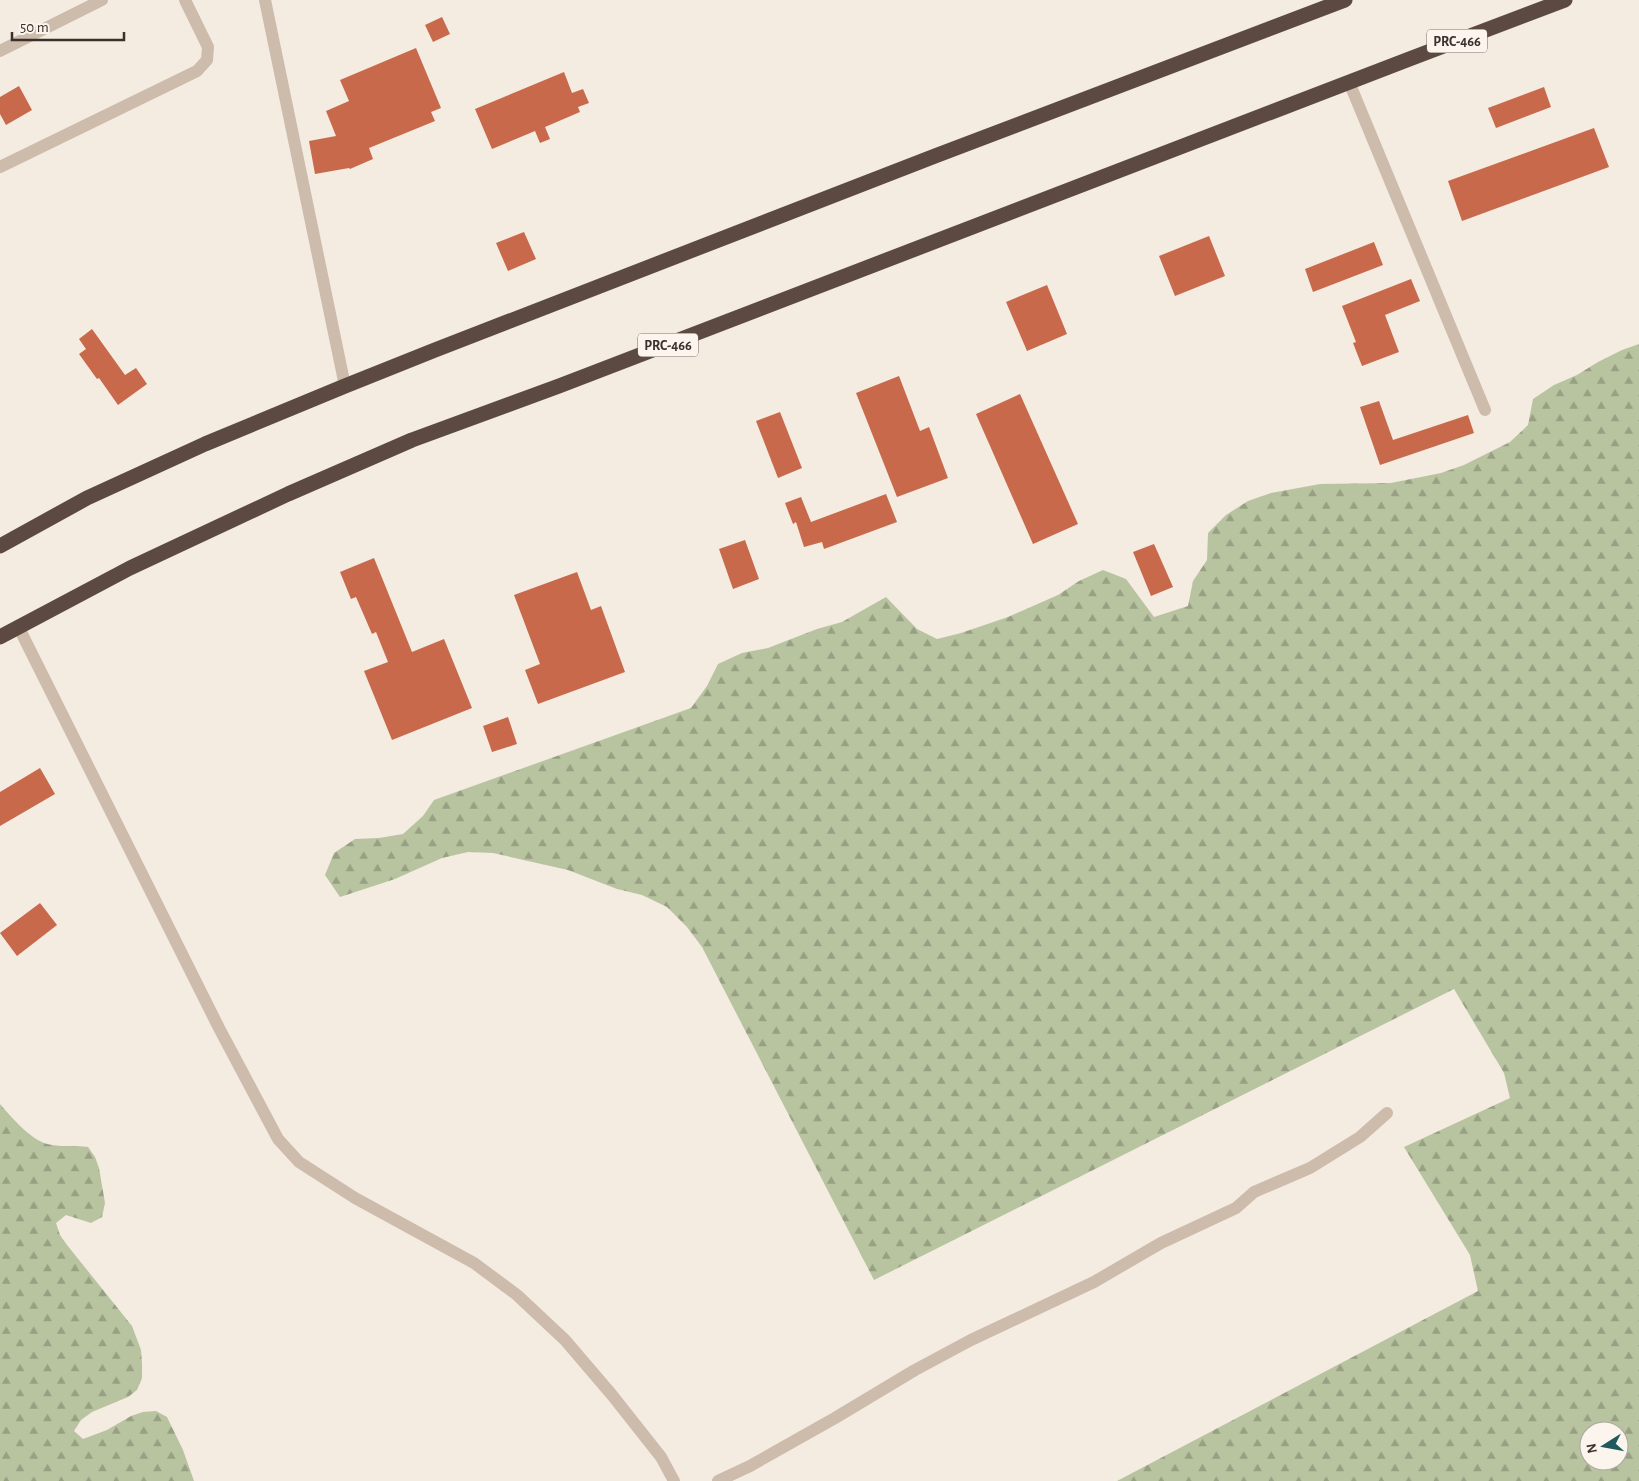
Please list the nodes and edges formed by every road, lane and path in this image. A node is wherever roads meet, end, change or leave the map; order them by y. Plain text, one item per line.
1 (102, 0) edge
2 (185, 0) edge
3 (265, 0) edge
4 (1344, 0) edge
5 (1565, 0) edge
6 (0, 51) edge
7 (1349, 82) junction
8 (0, 168) edge
9 (345, 386) junction
10 (1485, 410) dead end
11 (0, 546) edge
12 (18, 626) junction
13 (0, 637) edge
14 (1387, 1113) dead end
15 (674, 1481) edge
16 (718, 1481) edge

1 - 6 street
2 - 8 street
3 - 9 street
4 - 9 highway
5 - 7 highway, PRC-466
7 - 10 street
7 - 12 highway, PRC-466
9 - 11 highway
12 - 13 highway, PRC-466
12 - 15 street
14 - 16 street

